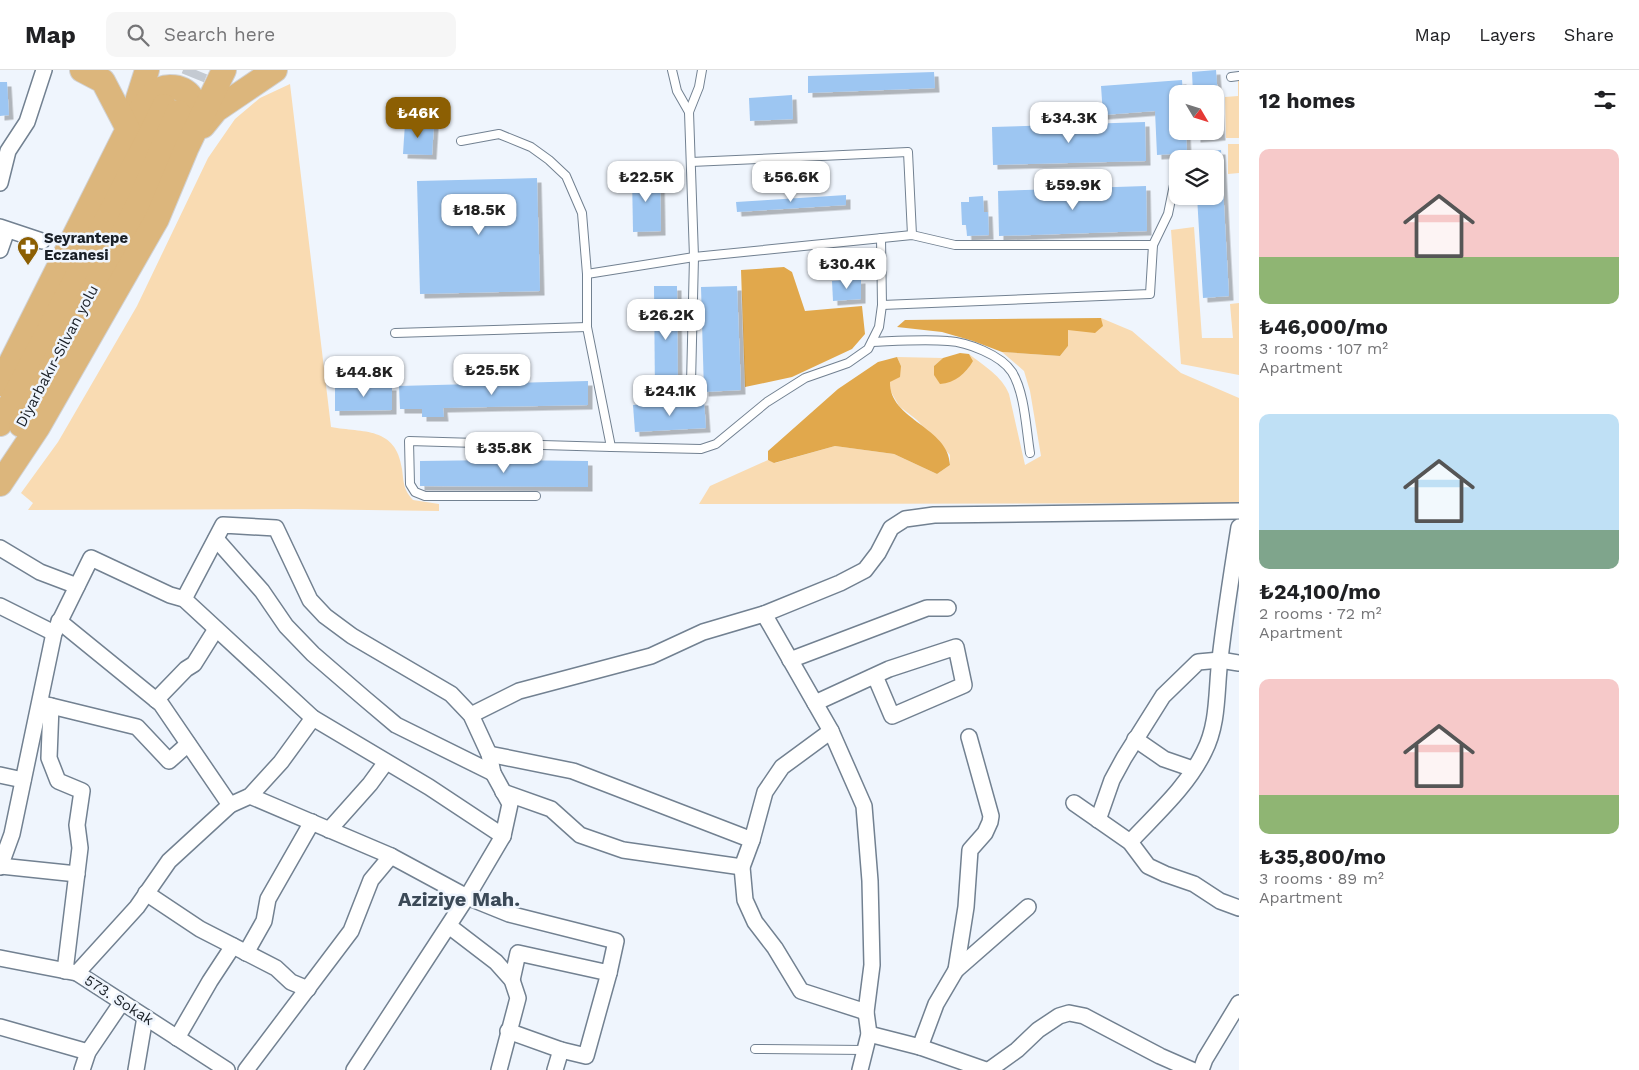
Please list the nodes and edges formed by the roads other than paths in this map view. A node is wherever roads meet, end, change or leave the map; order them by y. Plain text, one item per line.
1 (44, 70) edge
2 (82, 70) edge
3 (147, 70) edge
4 (224, 70) edge
5 (275, 70) edge
6 (672, 70) edge
7 (702, 70) edge
8 (689, 112) junction
9 (128, 129) junction
10 (461, 141) dead end
11 (187, 147) junction
12 (4, 150) edge
13 (691, 162) junction
14 (0, 183) edge
15 (1170, 205) edge
16 (4, 229) edge
17 (912, 234) junction
18 (881, 238) junction
19 (42, 240) dead end
20 (1153, 245) junction
21 (0, 250) edge
22 (694, 257) junction
23 (587, 274) junction
24 (882, 305) junction
25 (587, 327) junction
26 (395, 333) dead end
27 (872, 342) junction
28 (691, 383) dead end
29 (0, 384) edge
30 (0, 424) edge
31 (611, 447) junction
32 (1030, 453) dead end
33 (0, 464) edge
34 (0, 484) edge
35 (536, 496) dead end
36 (1239, 511) edge
37 (1239, 527) edge
38 (216, 538) junction
39 (0, 548) edge
40 (77, 586) junction
41 (184, 598) junction
42 (0, 606) edge
43 (948, 608) dead end
44 (764, 614) junction
45 (57, 627) junction
46 (216, 629) junction
47 (790, 660) junction
48 (1220, 660) junction
49 (1239, 663) edge
50 (875, 676) junction
51 (156, 700) junction
52 (815, 703) junction
53 (45, 704) junction
54 (471, 715) junction
55 (312, 718) junction
56 (831, 731) junction
57 (969, 737) dead end
58 (1135, 739) junction
59 (188, 744) junction
60 (489, 754) junction
61 (386, 762) junction
62 (1193, 769) junction
63 (493, 774) junction
64 (0, 775) edge
65 (23, 780) junction
66 (503, 792) junction
67 (250, 796) junction
68 (1074, 804) dead end
69 (230, 805) junction
70 (1098, 820) junction
71 (312, 822) junction
72 (328, 830) junction
73 (503, 836) junction
74 (752, 840) junction
75 (1130, 842) junction
76 (391, 856) junction
77 (0, 866) edge
78 (742, 867) junction
79 (77, 874) junction
80 (146, 893) junction
81 (468, 897) junction
82 (1028, 906) dead end
83 (1239, 908) edge
84 (449, 926) junction
85 (240, 950) junction
86 (0, 958) edge
87 (956, 970) junction
88 (71, 972) junction
89 (609, 973) junction
90 (512, 980) junction
91 (308, 989) junction
92 (122, 1002) junction
93 (1239, 1003) edge
94 (866, 1012) junction
95 (145, 1017) junction
96 (0, 1027) edge
97 (508, 1031) junction
98 (869, 1034) junction
99 (177, 1038) junction
100 (920, 1047) junction
101 (755, 1049) dead end
102 (561, 1050) junction
103 (865, 1050) junction
104 (88, 1052) junction
105 (82, 1070) edge
106 (136, 1070) edge
107 (227, 1070) edge
108 (246, 1070) edge
109 (354, 1070) edge
110 (498, 1070) edge
111 (555, 1070) edge
112 (860, 1070) edge
113 (988, 1070) edge
114 (1192, 1070) edge
115 (1201, 1070) edge

1 - 12 street
2 - 9 highway
3 - 9 highway
4 - 11 highway
5 - 11 highway
6 - 8 lane
7 - 8 lane
8 - 13 lane
9 - 11 highway
9 - 29 highway
10 - 23 lane
11 - 34 highway
12 - 14 street
13 - 17 lane
13 - 22 lane
15 - 20 lane
16 - 19 street
16 - 21 street
17 - 18 lane
17 - 20 lane
18 - 22 lane
18 - 24 lane
20 - 24 lane
22 - 23 lane
22 - 28 lane
23 - 25 lane
24 - 27 lane
25 - 26 lane
25 - 31 lane
27 - 31 lane
27 - 32 lane
30 - 33 highway, Diyarbakır-Silvan yolu
31 - 35 lane
36 - 44 street
37 - 48 street
38 - 41 street
38 - 54 street
38 - 63 street
39 - 40 street
40 - 41 street
40 - 45 street
41 - 46 street
42 - 45 street
43 - 47 street
44 - 47 street
44 - 54 street
45 - 51 street
45 - 53 street
46 - 51 street
46 - 55 street
47 - 52 street
48 - 49 street
48 - 58 street
48 - 62 street
50 - 50 street
50 - 52 street
51 - 59 street
52 - 56 street
53 - 59 street
53 - 65 street
53 - 79 street
54 - 60 street
55 - 61 street
55 - 67 street
56 - 74 street
56 - 94 street
57 - 87 street
58 - 62 street
58 - 70 street
59 - 69 street
60 - 63 street
60 - 74 street
61 - 72 street
61 - 73 street
62 - 75 street
63 - 66 street
64 - 65 street
65 - 77 street
66 - 73 street
66 - 78 street
67 - 69 street
67 - 71 street
68 - 70 street
69 - 80 street
70 - 75 street
71 - 72 street
71 - 85 street
72 - 76 street
73 - 81 street
74 - 78 street
75 - 83 street
76 - 81 street
76 - 91 street
77 - 79 street
78 - 94 street
79 - 88 street
80 - 85 street
80 - 88 street
81 - 84 street
81 - 89 street
82 - 87 street
84 - 90 street
84 - 109 street
85 - 91 street
85 - 99 street
86 - 88 street, 573. Sokak
87 - 100 street
88 - 92 street, 573. Sokak
89 - 90 street
89 - 102 street
90 - 97 street
91 - 108 street
92 - 95 street, 573. Sokak
92 - 104 street
93 - 115 street
94 - 98 street
95 - 99 street, 573. Sokak
95 - 106 street
96 - 104 street
97 - 102 street
97 - 110 street
98 - 100 street
98 - 103 street
99 - 107 street, 573. Sokak
100 - 113 street
101 - 103 lane
102 - 111 street
103 - 112 street
104 - 105 street
113 - 114 street

